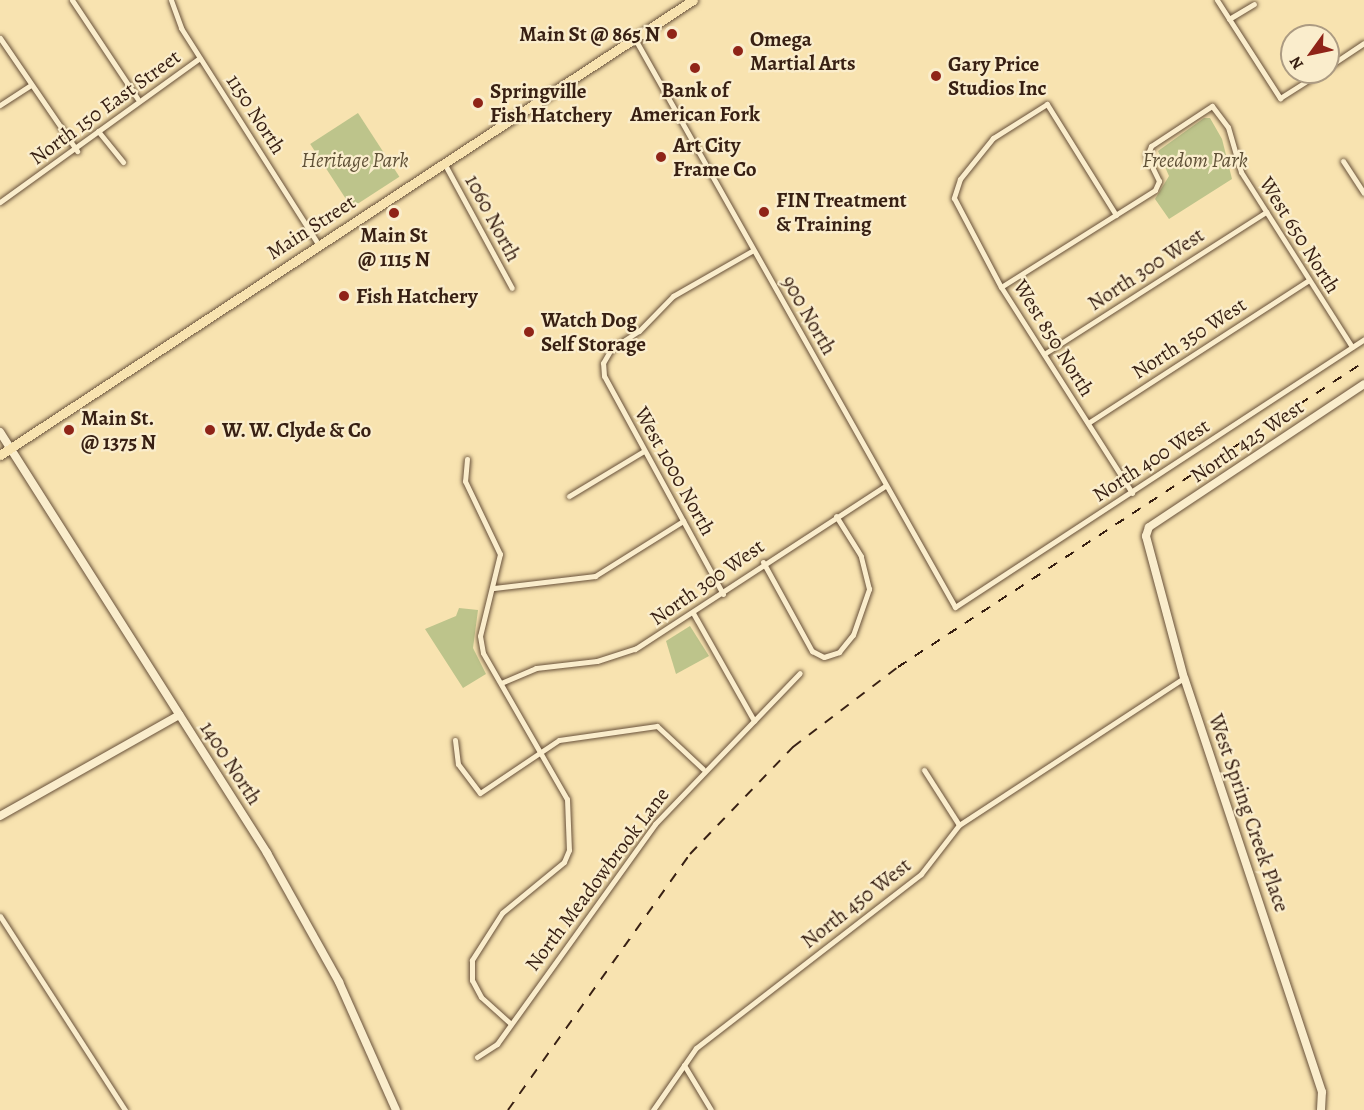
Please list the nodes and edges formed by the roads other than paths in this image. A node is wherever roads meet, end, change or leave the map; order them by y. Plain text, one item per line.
1 (72, 0) edge
2 (171, 0) edge
3 (693, 0) edge
4 (1217, 0) edge
5 (1254, 4) dead end
6 (1229, 19) junction
7 (0, 39) edge
8 (635, 39) junction
9 (1364, 43) edge
10 (200, 58) junction
11 (1340, 59) edge
12 (1302, 84) edge
13 (32, 85) junction
14 (137, 98) junction
15 (0, 105) edge
16 (98, 130) junction
17 (77, 151) junction
18 (1343, 161) dead end
19 (123, 162) dead end
20 (444, 163) junction
21 (1364, 193) edge
22 (0, 202) edge
23 (1266, 212) junction
24 (1116, 216) junction
25 (318, 244) junction
26 (752, 251) junction
27 (1309, 280) junction
28 (1001, 287) junction
29 (512, 288) dead end
30 (1364, 339) edge
31 (1352, 346) junction
32 (1044, 354) junction
33 (1364, 384) edge
34 (1088, 423) junction
35 (0, 432) edge
36 (11, 448) junction
37 (644, 451) junction
38 (0, 455) edge
39 (467, 459) dead end
40 (885, 486) junction
41 (1132, 493) junction
42 (569, 496) dead end
43 (836, 516) junction
44 (683, 521) junction
45 (1149, 527) joint
46 (763, 562) junction
47 (494, 588) junction
48 (723, 594) junction
49 (955, 607) joint
50 (693, 613) junction
51 (800, 673) dead end
52 (1184, 678) junction
53 (501, 683) junction
54 (178, 715) junction
55 (754, 722) junction
56 (455, 740) dead end
57 (540, 750) junction
58 (704, 769) junction
59 (924, 770) dead end
60 (0, 816) edge
61 (959, 825) junction
62 (0, 916) edge
63 (511, 1024) junction
64 (477, 1057) dead end
65 (684, 1065) junction
66 (125, 1110) edge
67 (396, 1110) edge
68 (653, 1110) edge
69 (711, 1110) edge
70 (1321, 1110) edge

1 - 14 street
2 - 10 street, 1150 North
3 - 8 main road, Main Street
4 - 6 street
5 - 6 street
6 - 12 street
7 - 13 street
8 - 20 main road, Main Street
8 - 26 street, 900 North
9 - 11 street
10 - 14 street, North 150 East Street
10 - 25 street, 1150 North
13 - 15 street
13 - 17 street
14 - 16 street, North 150 East Street
16 - 17 street, North 150 East Street
16 - 19 street
17 - 22 street, North 150 East Street
18 - 21 street
20 - 25 main road, Main Street
20 - 29 street, 1060 North
23 - 24 street, West 650 North
23 - 27 street, West 650 North
23 - 32 street, North 300 West
24 - 28 street
24 - 28 street, West 850 North
25 - 36 main road, Main Street
26 - 37 street, West 1000 North
26 - 40 street, 900 North
27 - 31 street, West 650 North
27 - 34 street, North 350 West
28 - 32 street, West 850 North
30 - 31 street, North 400 West
31 - 41 street, North 400 West
32 - 34 street, West 850 North
33 - 45 street, North 425 West
34 - 41 street, West 850 North
35 - 36 street, 1400 North
36 - 38 main road, Main Street
36 - 54 street, 1400 North
37 - 42 street
37 - 44 street, West 1000 North
39 - 47 street
40 - 43 street, North 300 West
40 - 49 street, 900 North
41 - 49 street, North 400 West
43 - 46 street, North 300 West
43 - 46 street
44 - 47 street
44 - 48 street, West 1000 North
45 - 52 street, West Spring Creek Place
46 - 48 street, North 300 West
47 - 53 street
48 - 50 street, North 300 West
50 - 53 street, North 300 West
50 - 55 street
51 - 55 street, North Meadowbrook Lane
52 - 61 street, North 450 West
52 - 70 street, West Spring Creek Place
53 - 57 street
54 - 60 street
54 - 67 street, 1400 North
55 - 58 street, North Meadowbrook Lane
56 - 57 street
57 - 58 street
57 - 63 street
58 - 63 street, North Meadowbrook Lane
59 - 61 street
61 - 65 street, North 450 West
62 - 66 street
63 - 64 street, North Meadowbrook Lane
65 - 68 street, North 450 West
65 - 69 street

